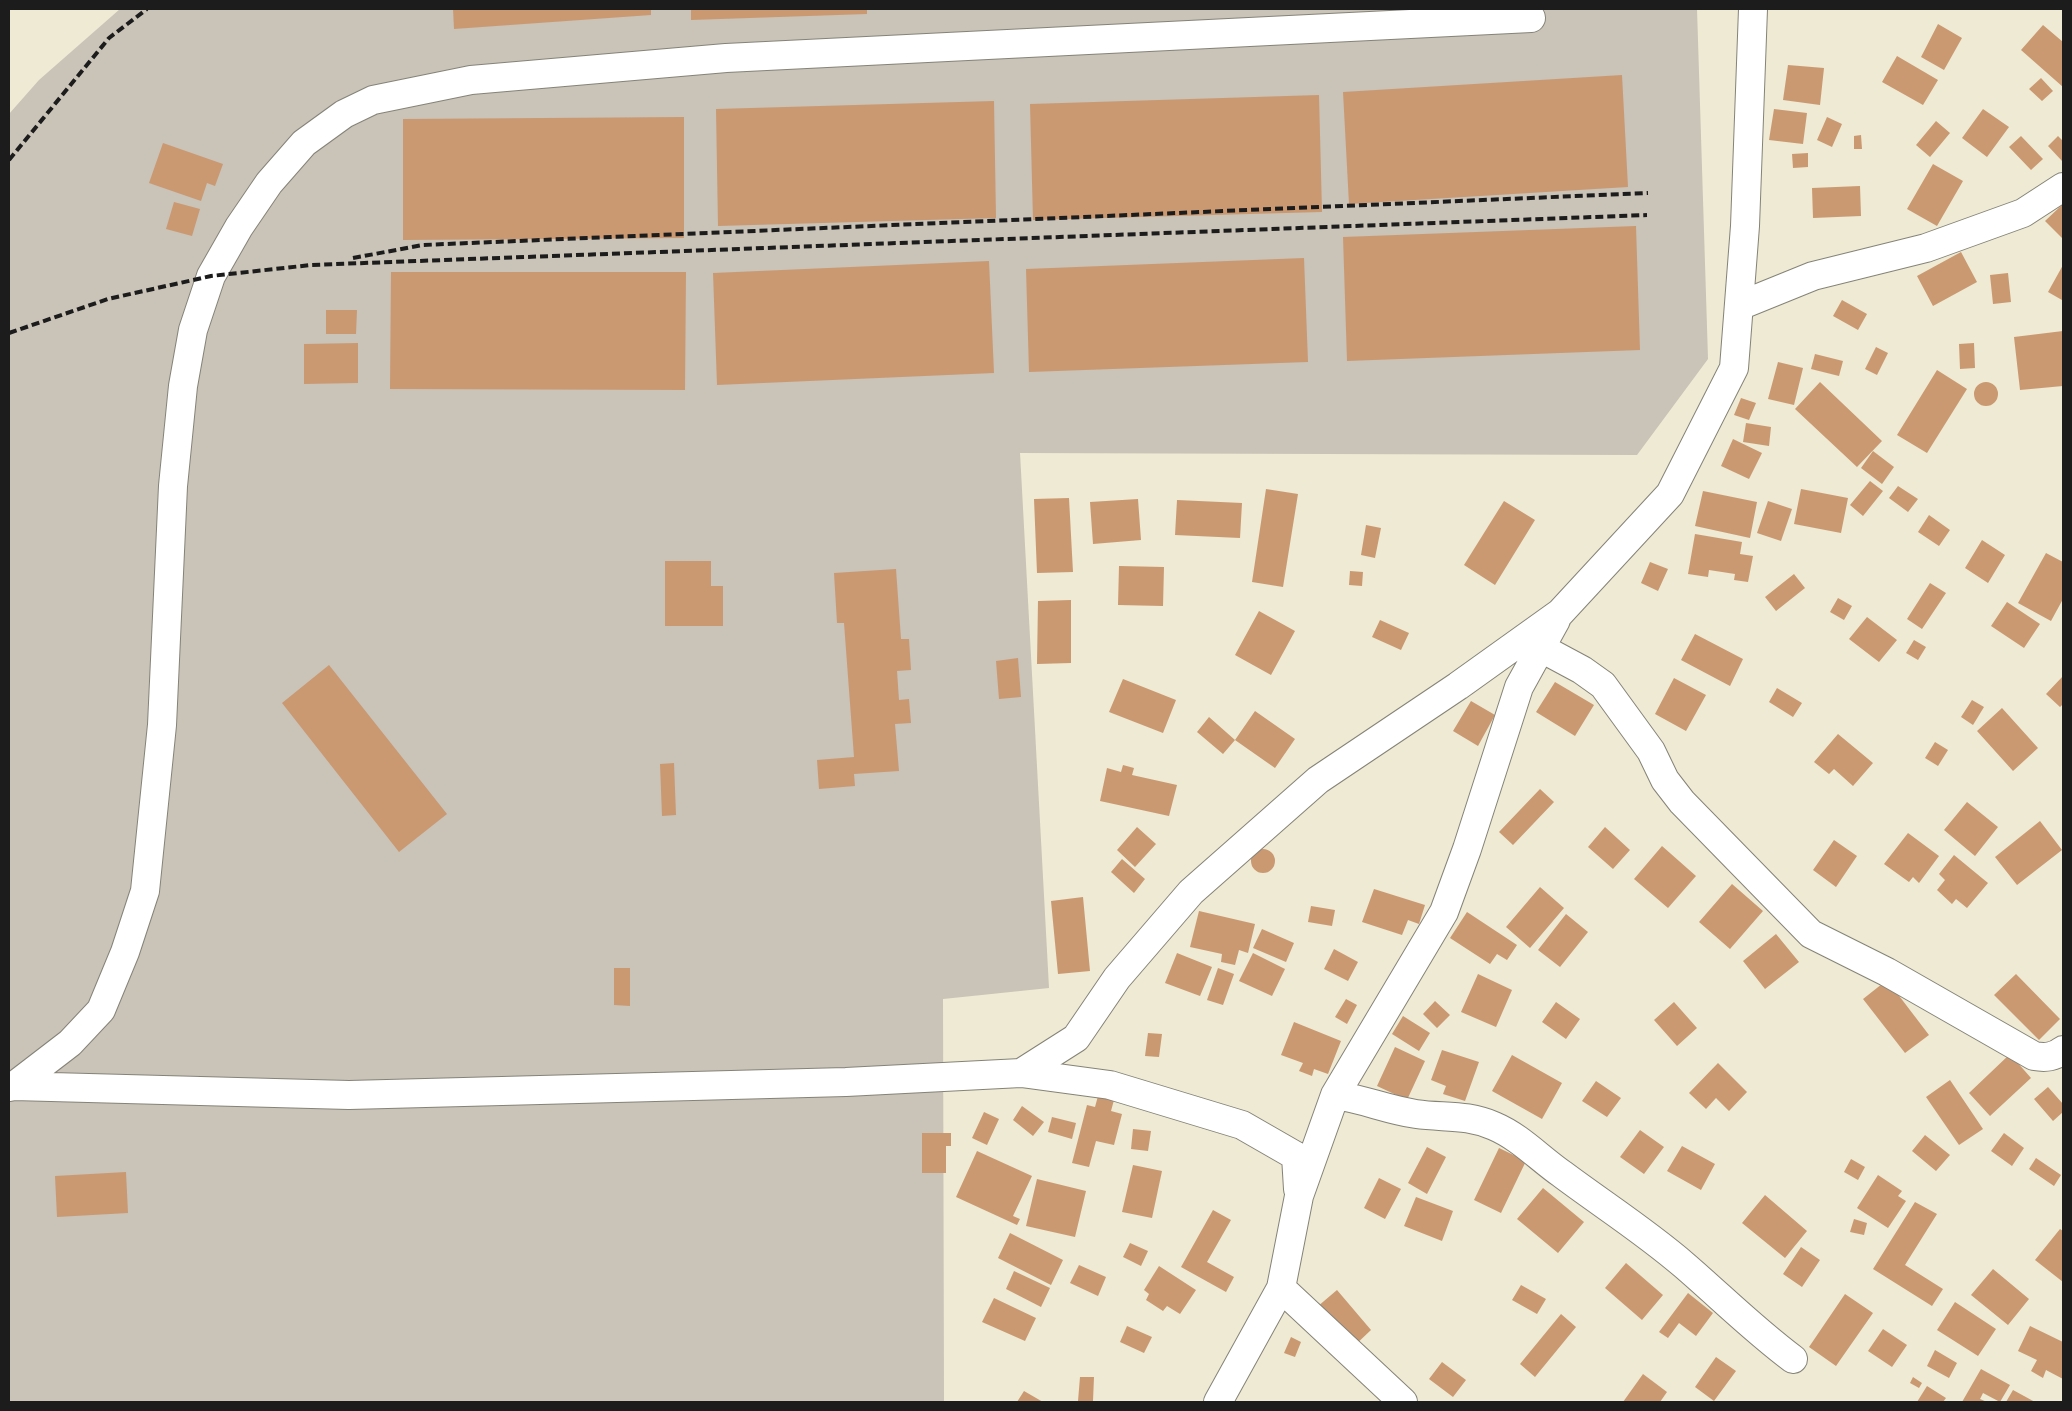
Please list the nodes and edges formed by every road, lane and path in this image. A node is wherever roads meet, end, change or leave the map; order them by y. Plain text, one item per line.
1 (1753, 9) edge
2 (1531, 18) dead end
3 (2063, 187) edge
4 (1739, 306) junction
5 (1560, 613) junction
6 (1541, 648) junction
7 (2063, 1050) edge
8 (1021, 1072) junction
9 (12, 1087) edge
10 (1335, 1095) junction
11 (1299, 1196) junction
12 (1281, 1288) junction
13 (1793, 1359) dead end
14 (1218, 1402) edge
15 (1403, 1402) edge

1 - 4 street
2 - 9 street
3 - 4 street
4 - 5 street
5 - 6 street
5 - 8 street
6 - 7 street
6 - 10 street
8 - 9 street
8 - 11 street
10 - 11 street
10 - 13 street
11 - 12 street
12 - 14 street
12 - 15 street

